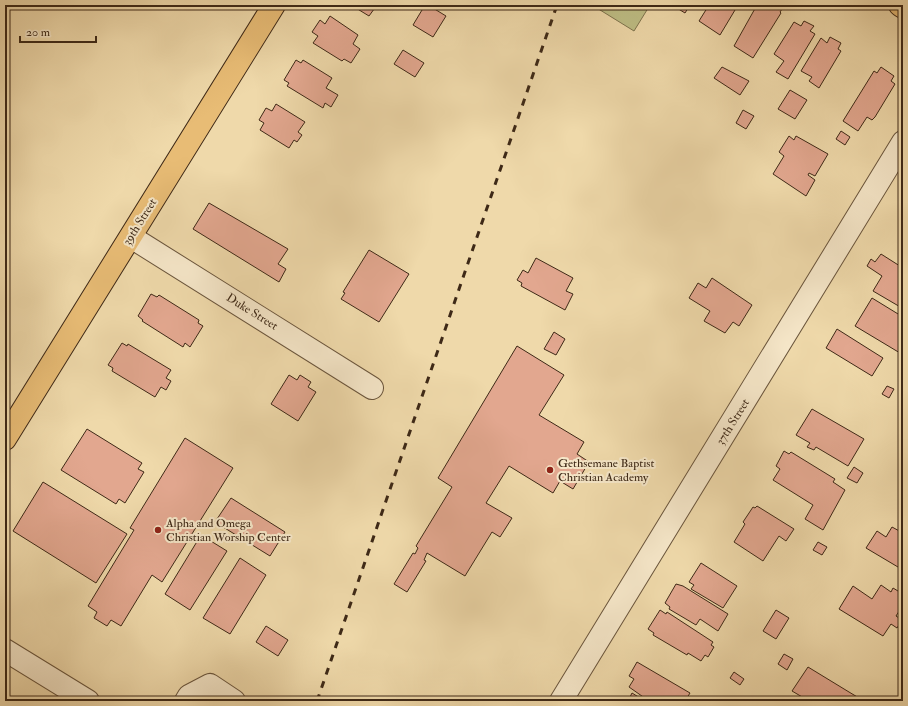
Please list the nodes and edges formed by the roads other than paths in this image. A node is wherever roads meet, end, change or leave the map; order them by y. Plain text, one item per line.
1 (274, 5) edge
2 (900, 5) edge
3 (903, 7) edge
4 (903, 142) edge
5 (131, 237) junction
6 (372, 388) dead end
7 (5, 439) edge
8 (5, 650) edge
9 (88, 701) edge
10 (186, 701) edge
11 (234, 701) edge
12 (561, 701) edge

1 - 5 main road, 39th Street
2 - 3 main road
4 - 12 street, 37th Street
5 - 6 street, Duke Street
5 - 7 main road, 39th Street
8 - 9 street
10 - 11 street

